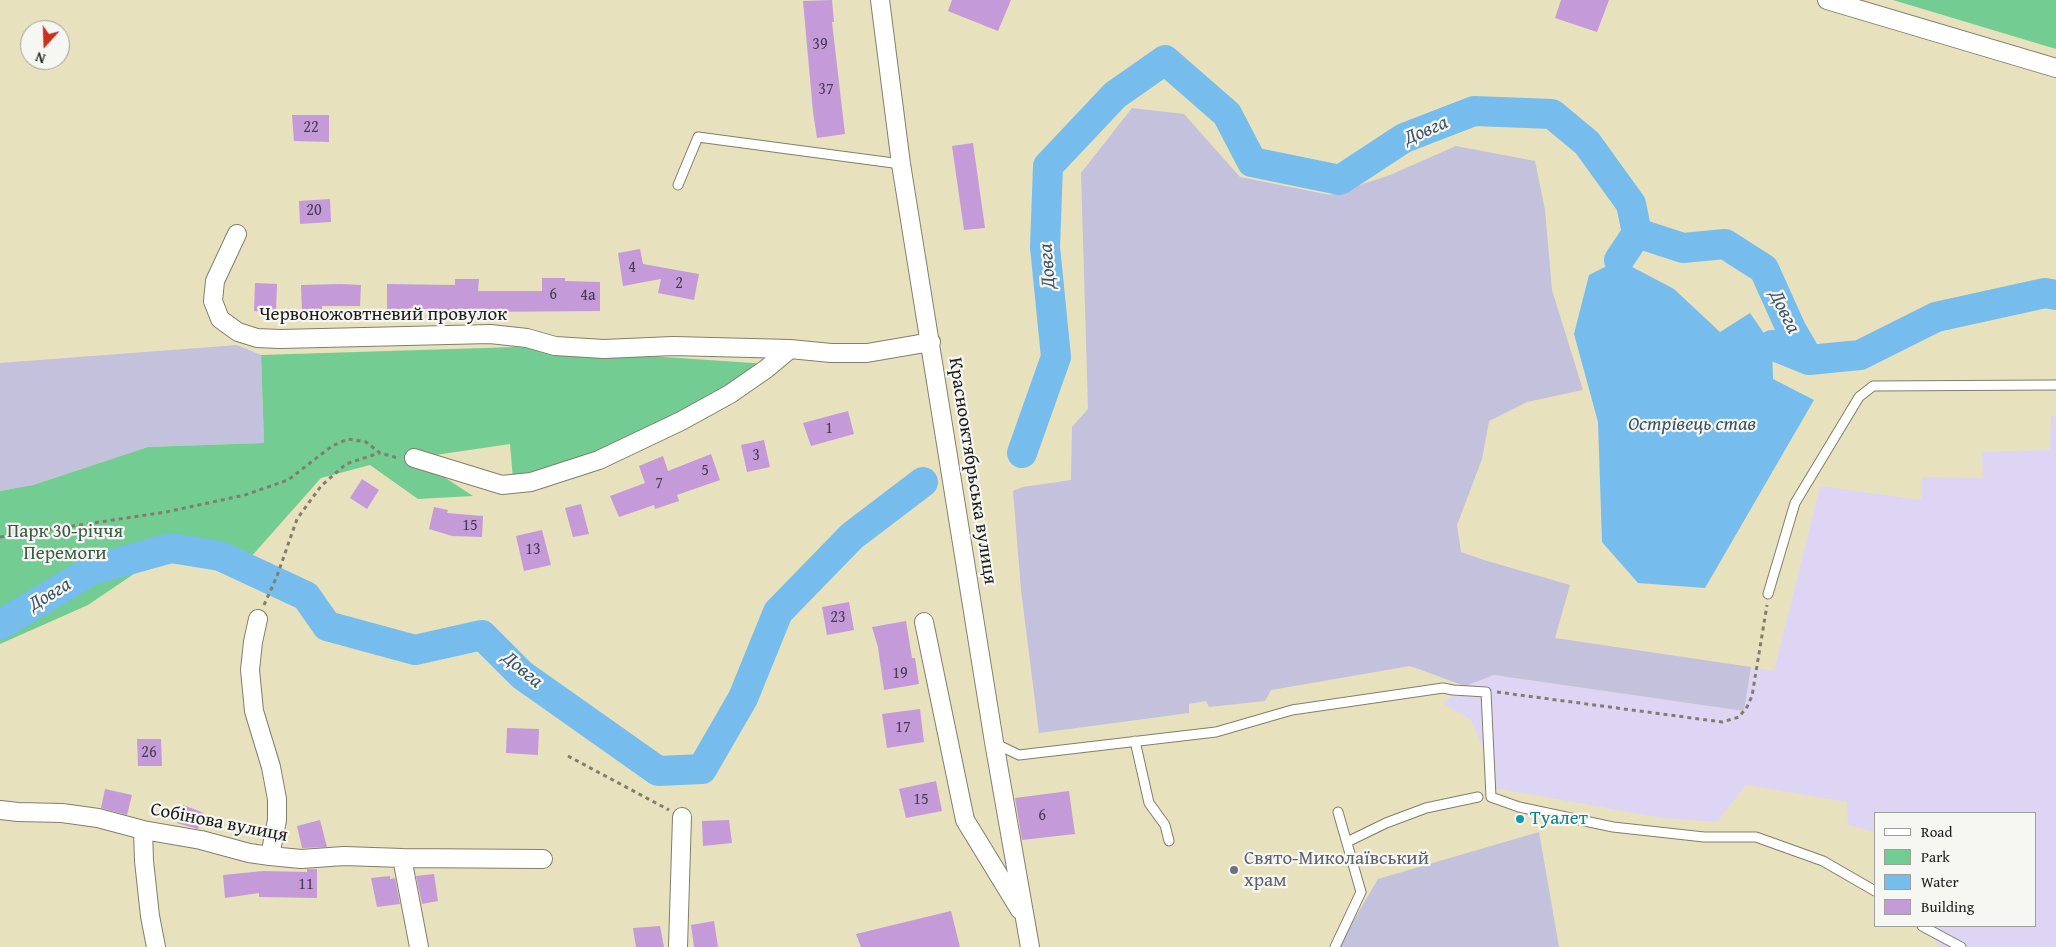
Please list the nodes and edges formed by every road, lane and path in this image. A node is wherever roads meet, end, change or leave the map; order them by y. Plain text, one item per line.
1 (880, 0) edge
2 (1827, 0) edge
3 (2056, 68) edge
4 (901, 164) junction
5 (678, 185) dead end
6 (237, 234) dead end
7 (931, 342) junction
8 (790, 348) junction
9 (2056, 385) edge
10 (380, 453) junction
11 (414, 458) joint
12 (0, 537) edge
13 (273, 586) dead end
14 (1768, 594) joint
15 (258, 618) dead end
16 (924, 622) dead end
17 (1486, 692) junction
18 (1134, 741) junction
19 (994, 742) junction
20 (568, 756) dead end
21 (1478, 796) dead end
22 (0, 810) edge
23 (1338, 812) dead end
24 (682, 818) joint
25 (143, 830) junction
26 (1169, 841) dead end
27 (1347, 842) junction
28 (270, 856) junction
29 (402, 858) junction
30 (543, 859) dead end
31 (1874, 889) edge
32 (1025, 919) junction
33 (1924, 927) edge
34 (156, 947) edge
35 (419, 947) edge
36 (678, 947) edge
37 (1030, 947) edge
38 (1335, 947) edge
39 (1961, 947) edge

1 - 4 street, Краснооктябрьська вулиця
2 - 3 street
4 - 5 lane
4 - 7 street, Краснооктябрьська вулиця
6 - 8 street, Червоножовтневий провулок
7 - 8 street, Червоножовтневий провулок
7 - 19 street, Краснооктябрьська вулиця
8 - 11 street
9 - 14 lane
10 - 11 path
10 - 12 path
10 - 13 path
14 - 17 path
15 - 28 street
16 - 32 street
17 - 18 lane
17 - 31 lane
18 - 19 lane
18 - 26 lane
19 - 32 street, Краснооктябрьська вулиця
20 - 24 path
21 - 27 lane
22 - 25 street, Собінова вулиця
23 - 27 lane
24 - 36 street
25 - 28 street, Собінова вулиця
25 - 34 street
27 - 38 lane
28 - 29 street, Собінова вулиця
29 - 30 street, Собінова вулиця
29 - 35 street
32 - 37 street, Краснооктябрьська вулиця
33 - 39 lane

